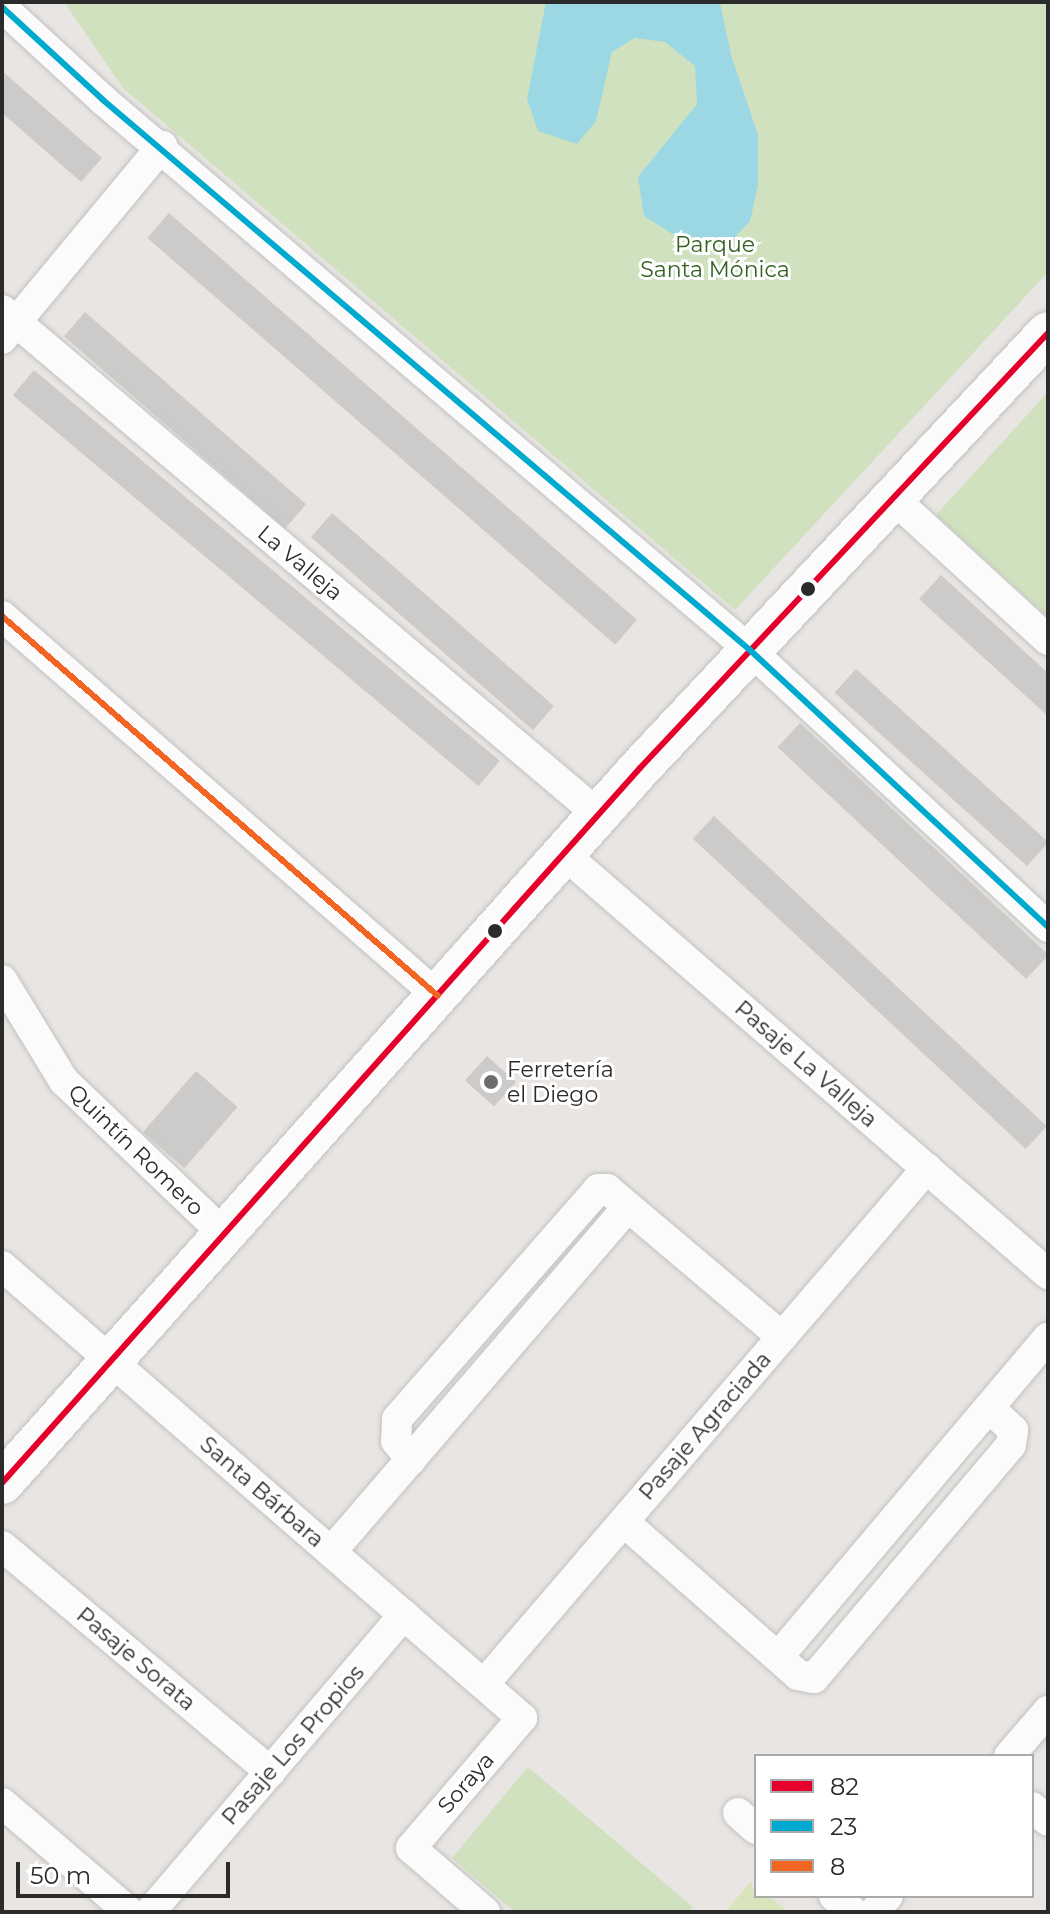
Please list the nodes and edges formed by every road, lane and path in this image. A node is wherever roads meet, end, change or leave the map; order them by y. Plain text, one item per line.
1 (2, 7) edge
2 (162, 146) junction
3 (7, 324) edge
4 (1048, 333) edge
5 (893, 498) junction
6 (2, 616) edge
7 (1048, 640) edge
8 (750, 650) junction
9 (599, 815) junction
10 (564, 854) junction
11 (1048, 927) edge
12 (2, 980) edge
13 (438, 996) junction
14 (927, 1168) junction
15 (224, 1234) junction
16 (1044, 1262) edge
17 (2, 1266) edge
18 (782, 1337) junction
19 (1048, 1338) edge
20 (111, 1361) junction
21 (989, 1408) junction
22 (2, 1483) edge
23 (624, 1522) junction
24 (2, 1546) edge
25 (331, 1552) junction
26 (404, 1615) junction
27 (778, 1657) junction
28 (484, 1684) junction
29 (1048, 1711) edge
30 (522, 1718) joint
31 (1011, 1754) edge
32 (270, 1772) junction
33 (2, 1803) edge
34 (836, 1898) edge
35 (475, 1909) edge
36 (129, 1912) edge
37 (150, 1912) edge
38 (853, 1912) edge

1 - 2 street
2 - 3 street
2 - 8 street
3 - 9 street, La Valleja
4 - 5 main road
5 - 7 street
5 - 8 main road
6 - 13 street
8 - 9 main road
8 - 11 street
9 - 10 main road
10 - 13 main road
10 - 14 street, Pasaje La Valleja
12 - 15 street, Quintín Romero
13 - 15 main road
14 - 16 street, Pasaje La Valleja
14 - 18 street, Pasaje Agraciada
15 - 20 main road
17 - 20 street, Santa Bárbara
18 - 23 street, Pasaje Agraciada
18 - 25 street
19 - 21 street
20 - 22 main road
20 - 25 street, Santa Bárbara
21 - 27 street
21 - 27 street
23 - 27 street
23 - 28 street, Pasaje Agraciada
24 - 32 street, Pasaje Sorata
25 - 26 street, Santa Bárbara
26 - 28 street, Santa Bárbara
26 - 32 street, Pasaje Los Propios
28 - 30 street, Santa Bárbara
29 - 31 street
30 - 35 street, Soraya
32 - 37 street, Pasaje Los Propios
33 - 36 street
34 - 38 street

